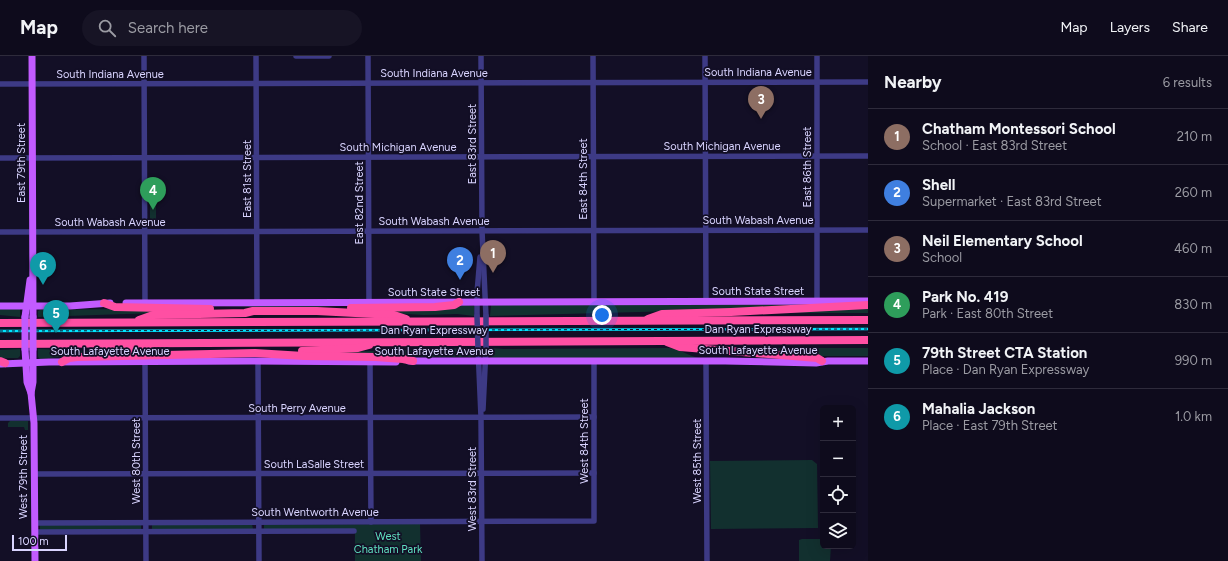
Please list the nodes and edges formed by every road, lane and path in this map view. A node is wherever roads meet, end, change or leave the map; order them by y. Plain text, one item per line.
1 (32, 56) edge
2 (144, 56) edge
3 (256, 56) edge
4 (296, 56) edge
5 (329, 56) edge
6 (368, 56) edge
7 (481, 56) edge
8 (593, 56) edge
9 (705, 56) edge
10 (817, 56) edge
11 (593, 82) junction
12 (706, 82) junction
13 (817, 82) junction
14 (868, 82) edge
15 (256, 83) junction
16 (368, 83) junction
17 (481, 83) junction
18 (0, 84) edge
19 (32, 84) junction
20 (144, 84) junction
21 (593, 156) junction
22 (706, 156) junction
23 (817, 156) junction
24 (868, 156) edge
25 (256, 157) junction
26 (368, 157) junction
27 (482, 157) junction
28 (0, 158) edge
29 (32, 158) junction
30 (144, 158) junction
31 (817, 230) junction
32 (868, 230) edge
33 (369, 231) junction
34 (482, 231) junction
35 (593, 231) junction
36 (706, 231) junction
37 (0, 232) edge
38 (32, 232) junction
39 (145, 232) junction
40 (257, 232) junction
41 (33, 270) junction
42 (868, 301) edge
43 (459, 302) junction
44 (477, 302) junction
45 (486, 302) junction
46 (594, 302) junction
47 (706, 302) junction
48 (817, 302) junction
49 (104, 303) junction
50 (145, 303) junction
51 (257, 303) junction
52 (369, 303) junction
53 (868, 305) edge
54 (0, 306) edge
55 (26, 306) junction
56 (34, 306) junction
57 (252, 311) junction
58 (317, 311) junction
59 (868, 320) edge
60 (413, 321) junction
61 (640, 321) junction
62 (130, 322) junction
63 (0, 323) edge
64 (663, 340) junction
65 (868, 340) edge
66 (380, 342) junction
67 (89, 343) junction
68 (0, 344) edge
69 (193, 354) junction
70 (256, 357) junction
71 (413, 361) junction
72 (594, 361) junction
73 (706, 361) junction
74 (822, 361) junction
75 (868, 361) edge
76 (62, 362) junction
77 (145, 362) junction
78 (370, 362) junction
79 (478, 362) junction
80 (486, 362) junction
81 (2, 363) edge
82 (25, 363) junction
83 (34, 363) junction
84 (31, 393) junction
85 (594, 417) junction
86 (0, 418) edge
87 (34, 418) junction
88 (146, 418) junction
89 (258, 418) junction
90 (370, 418) junction
91 (481, 418) junction
92 (482, 473) junction
93 (594, 473) junction
94 (34, 474) junction
95 (146, 474) junction
96 (258, 474) junction
97 (370, 474) junction
98 (594, 521) joint
99 (258, 522) junction
100 (371, 522) junction
101 (482, 522) junction
102 (35, 523) junction
103 (146, 523) junction
104 (258, 531) junction
105 (354, 531) dead end
106 (35, 532) junction
107 (146, 532) junction
108 (35, 561) edge
109 (146, 561) edge
110 (259, 561) edge
111 (482, 561) edge
112 (707, 561) edge

1 - 19 main road, East 79th Street
2 - 20 street
3 - 15 street, East 81st Street
4 - 5 street
6 - 16 street, East 82nd Street
7 - 17 street, East 83rd Street
8 - 11 street, East 84th Street
9 - 12 street
10 - 13 street, East 86th Street
11 - 12 street, South Indiana Avenue
11 - 17 street, South Indiana Avenue
11 - 21 street, East 84th Street
12 - 13 street, South Indiana Avenue
12 - 22 street
13 - 14 street, South Indiana Avenue
13 - 23 street, East 86th Street
15 - 16 street, South Indiana Avenue
15 - 20 street, South Indiana Avenue
15 - 25 street, East 81st Street
16 - 17 street, South Indiana Avenue
16 - 26 street, East 82nd Street
17 - 27 street, East 83rd Street
18 - 19 street, South Indiana Avenue
19 - 20 street, South Indiana Avenue
19 - 29 main road, East 79th Street
20 - 30 street
21 - 22 street, South Michigan Avenue
21 - 27 street, South Michigan Avenue
21 - 35 street, East 84th Street
22 - 23 street, South Michigan Avenue
22 - 36 street
23 - 24 street, South Michigan Avenue
23 - 31 street, East 86th Street
25 - 26 street, South Michigan Avenue
25 - 30 street, South Michigan Avenue
25 - 40 street, East 81st Street
26 - 27 street, South Michigan Avenue
26 - 33 street, East 82nd Street
27 - 34 street, East 83rd Street
28 - 29 street, South Michigan Avenue
29 - 30 street, South Michigan Avenue
29 - 38 main road, East 79th Street
30 - 39 street
31 - 32 street, South Wabash Avenue
31 - 36 street, South Wabash Avenue
31 - 48 street, East 86th Street
33 - 34 street, South Wabash Avenue
33 - 40 street, South Wabash Avenue
33 - 52 street, East 82nd Street
34 - 35 street, South Wabash Avenue
34 - 44 street, East 83rd Street
34 - 45 street, East 83rd Street
35 - 36 street, South Wabash Avenue
35 - 46 street, East 84th Street
36 - 47 street
37 - 38 street, South Wabash Avenue
38 - 39 street, South Wabash Avenue
38 - 41 main road, East 79th Street
39 - 40 street, South Wabash Avenue
39 - 50 street
40 - 51 street, East 81st Street
41 - 55 main road, East 79th Street
41 - 56 main road, East 79th Street
42 - 48 main road, South State Street
43 - 44 main road, South State Street
43 - 52 main road, South State Street
43 - 58 highway
44 - 45 main road, South State Street
44 - 79 street, West 83rd Street, bridge
45 - 46 main road, South State Street
45 - 80 street, West 83rd Street, bridge
46 - 47 main road, South State Street
47 - 48 main road, South State Street
49 - 50 main road, South State Street
49 - 56 main road, South State Street
49 - 57 highway
50 - 51 main road, South State Street
51 - 52 main road, South State Street
53 - 61 highway
54 - 55 main road, South State Street
55 - 56 main road, South State Street
55 - 82 main road, West 79th Street, bridge
56 - 83 main road, West 79th Street, bridge
57 - 58 highway
57 - 62 highway
58 - 60 highway
59 - 61 highway, Dan Ryan Expressway
60 - 61 highway, Dan Ryan Expressway
60 - 62 highway, Dan Ryan Expressway
62 - 63 highway, Dan Ryan Expressway
64 - 65 highway, Dan Ryan Expressway
64 - 66 highway, Dan Ryan Expressway
64 - 74 highway
66 - 67 highway, Dan Ryan Expressway
66 - 70 highway
67 - 68 highway, Dan Ryan Expressway
67 - 69 highway
69 - 70 highway
69 - 76 highway
70 - 71 highway
70 - 77 main road, South Lafayette Avenue
70 - 78 main road, South Lafayette Avenue
70 - 89 street
71 - 78 main road, South Lafayette Avenue
71 - 79 main road, South Lafayette Avenue
72 - 73 main road, South Lafayette Avenue
72 - 80 main road, South Lafayette Avenue
72 - 85 street, West 84th Street
73 - 74 main road, South Lafayette Avenue
73 - 112 street, West 85th Street
74 - 75 main road, South Lafayette Avenue
76 - 77 main road, South Lafayette Avenue
76 - 83 main road, South Lafayette Avenue
77 - 88 street, West 80th Street
78 - 90 street
79 - 80 main road, South Lafayette Avenue
79 - 91 street, West 83rd Street
80 - 91 street, West 83rd Street
81 - 82 main road, South Lafayette Avenue
82 - 83 main road, South Lafayette Avenue
82 - 84 main road, West 79th Street
83 - 84 main road, West 79th Street
84 - 87 main road, West 79th Street
85 - 91 street, South Perry Avenue
85 - 93 street, West 84th Street
86 - 87 street, South Perry Avenue
87 - 88 street, South Perry Avenue
87 - 94 main road, West 79th Street
88 - 89 street, South Perry Avenue
88 - 95 street, West 80th Street
89 - 90 street, South Perry Avenue
89 - 96 street
90 - 91 street, South Perry Avenue
90 - 97 street
91 - 92 street, West 83rd Street
92 - 93 street, South LaSalle Street
92 - 97 street, South LaSalle Street
92 - 101 street, West 83rd Street
93 - 98 street, West 84th Street
94 - 95 street, South LaSalle Street
94 - 102 main road, West 79th Street
95 - 96 street, South LaSalle Street
95 - 103 street, West 80th Street
96 - 97 street, South LaSalle Street
96 - 99 street
97 - 100 street
98 - 101 street, South Wentworth Avenue
99 - 100 street, South Wentworth Avenue
99 - 103 street, South Wentworth Avenue
99 - 104 street
100 - 101 street, South Wentworth Avenue
101 - 111 street, West 83rd Street
102 - 103 street, South Wentworth Avenue
102 - 106 main road, West 79th Street
103 - 107 street, West 80th Street
104 - 105 street, South Wentworth Avenue
104 - 107 street, South Wentworth Avenue
104 - 110 street
106 - 107 street, South Wentworth Avenue
106 - 108 main road, West 79th Street
107 - 109 street, West 80th Street

